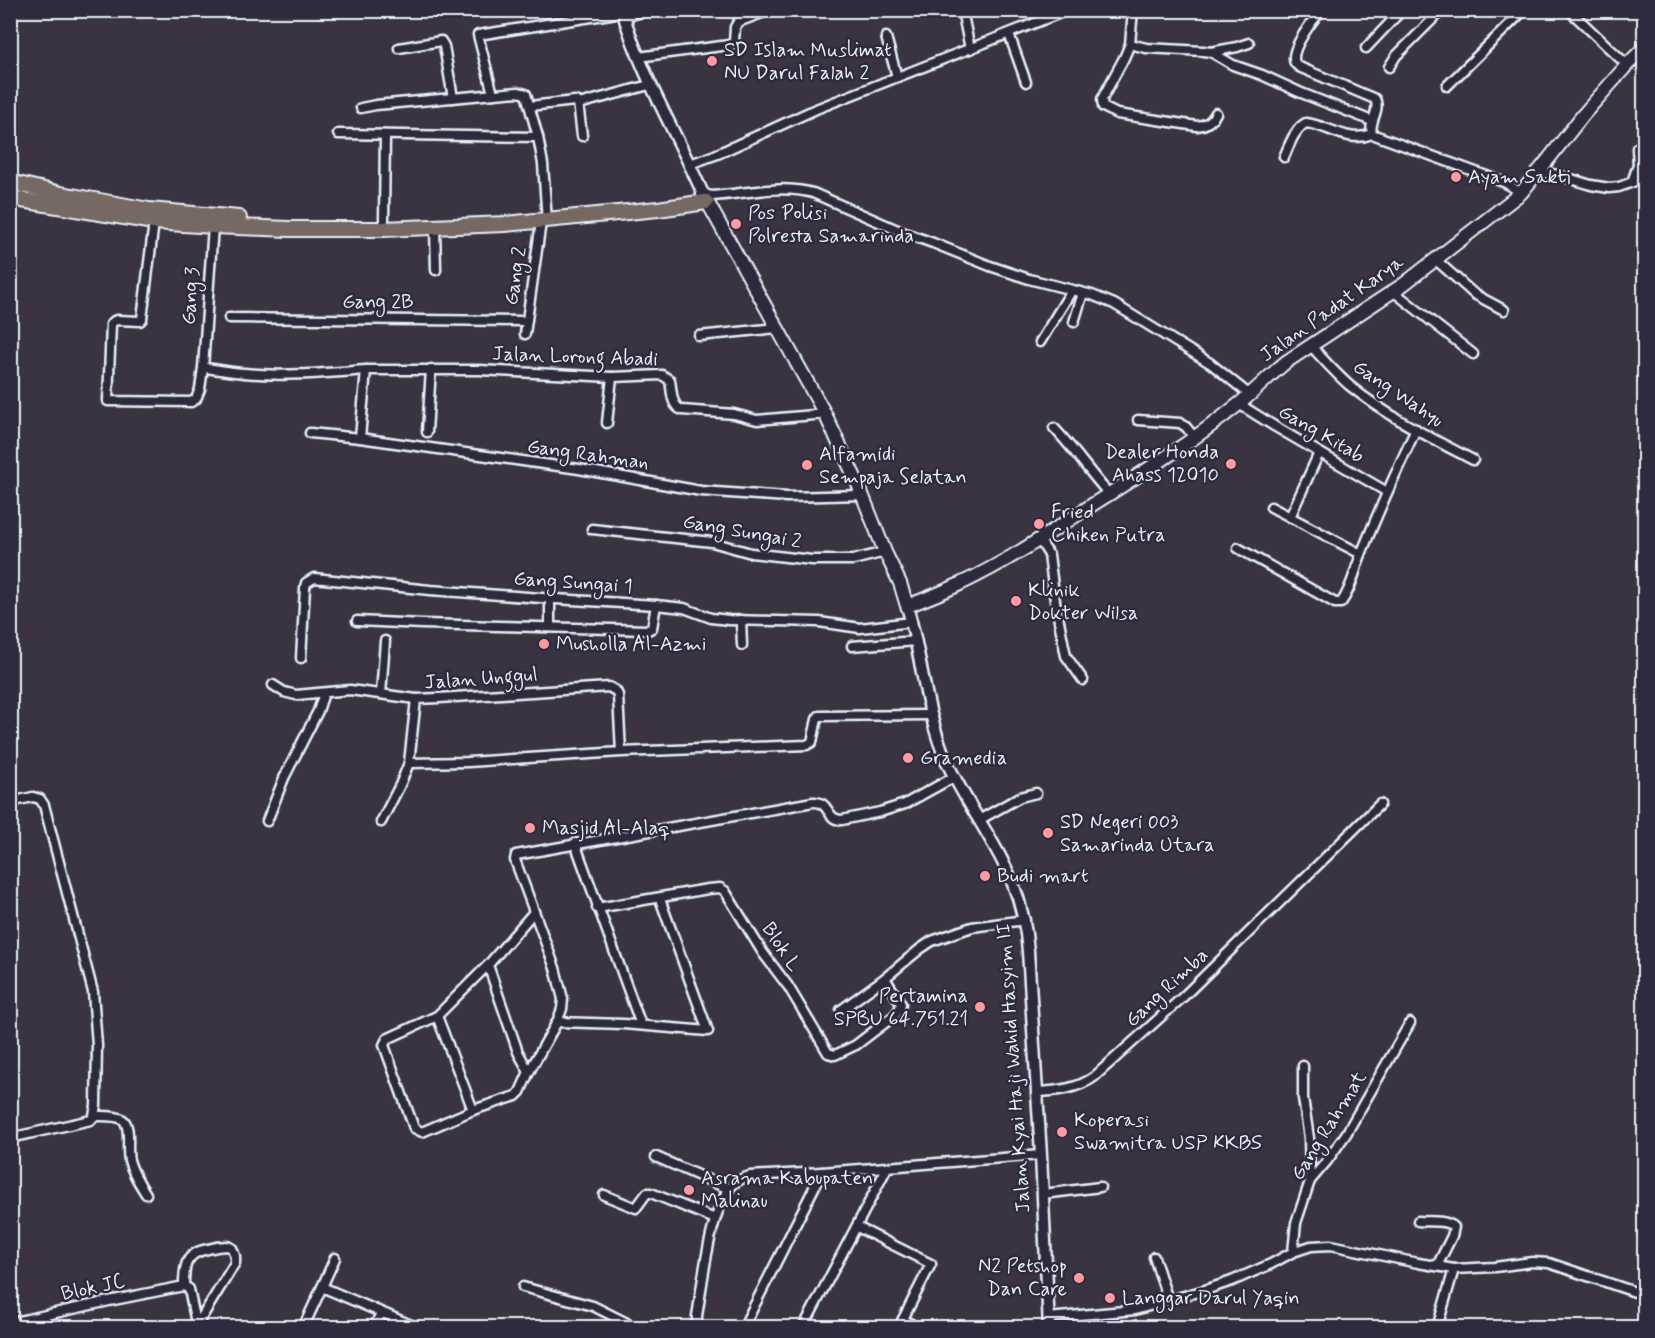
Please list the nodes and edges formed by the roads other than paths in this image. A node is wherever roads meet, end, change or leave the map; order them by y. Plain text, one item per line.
1 (650, 10) edge
2 (770, 10) edge
3 (962, 10) edge
4 (1068, 10) edge
5 (1133, 10) edge
6 (1322, 10) edge
7 (1402, 10) edge
8 (1442, 10) edge
9 (1524, 10) edge
10 (1569, 10) edge
11 (623, 13) edge
12 (744, 15) edge
13 (1009, 33) junction
14 (886, 37) dead end
15 (1249, 43) dead end
16 (1130, 44) junction
17 (399, 48) dead end
18 (1366, 48) dead end
19 (970, 49) junction
20 (1211, 52) junction
21 (638, 57) junction
22 (1638, 58) edge
23 (1389, 67) dead end
24 (897, 77) junction
25 (1026, 82) dead end
26 (649, 85) junction
27 (1447, 86) dead end
28 (494, 94) junction
29 (453, 98) junction
30 (529, 102) junction
31 (579, 104) junction
32 (361, 108) dead end
33 (1216, 113) dead end
34 (1372, 121) junction
35 (338, 134) dead end
36 (1372, 134) junction
37 (385, 135) junction
38 (582, 136) dead end
39 (538, 137) junction
40 (1637, 148) dead end
41 (1284, 157) dead end
42 (690, 164) junction
43 (1539, 172) junction
44 (1644, 178) edge
45 (10, 182) edge
46 (1632, 182) junction
47 (1521, 193) junction
48 (707, 197) junction
49 (10, 198) edge
50 (545, 218) junction
51 (384, 220) junction
52 (154, 222) junction
53 (213, 226) junction
54 (435, 227) junction
55 (1436, 260) junction
56 (436, 270) dead end
57 (1072, 290) junction
58 (1393, 291) junction
59 (1083, 293) junction
60 (1504, 310) dead end
61 (229, 318) dead end
62 (526, 321) junction
63 (1074, 322) dead end
64 (777, 328) junction
65 (525, 334) dead end
66 (699, 336) dead end
67 (1040, 342) dead end
68 (1311, 346) junction
69 (1473, 354) dead end
70 (202, 368) junction
71 (431, 369) junction
72 (366, 370) junction
73 (612, 377) junction
74 (1250, 395) junction
75 (1239, 404) junction
76 (825, 414) junction
77 (1138, 420) dead end
78 (607, 423) dead end
79 (1054, 428) dead end
80 (1416, 429) junction
81 (427, 432) dead end
82 (310, 433) dead end
83 (360, 438) junction
84 (1195, 438) junction
85 (1319, 453) junction
86 (1473, 460) dead end
87 (1387, 492) junction
88 (1109, 494) junction
89 (862, 495) junction
90 (1271, 507) dead end
91 (1290, 517) junction
92 (592, 529) dead end
93 (1039, 539) junction
94 (1238, 548) dead end
95 (885, 552) junction
96 (1361, 554) junction
97 (550, 599) junction
98 (656, 605) junction
99 (907, 606) junction
100 (741, 620) junction
101 (357, 621) dead end
102 (912, 622) junction
103 (550, 627) junction
104 (385, 641) dead end
105 (916, 641) junction
106 (742, 645) dead end
107 (852, 646) dead end
108 (301, 658) dead end
109 (1083, 680) dead end
110 (273, 686) dead end
111 (324, 693) junction
112 (381, 694) junction
113 (416, 699) junction
114 (930, 715) junction
115 (621, 752) junction
116 (409, 763) junction
117 (954, 777) junction
118 (1036, 793) dead end
119 (10, 802) edge
120 (1380, 804) dead end
121 (979, 820) junction
122 (267, 821) dead end
123 (381, 822) dead end
124 (575, 843) junction
125 (660, 899) junction
126 (597, 908) junction
127 (534, 912) junction
128 (1025, 920) junction
129 (488, 965) junction
130 (885, 978) junction
131 (841, 1010) dead end
132 (437, 1016) junction
133 (557, 1022) junction
134 (1410, 1023) dead end
135 (640, 1025) junction
136 (1303, 1066) dead end
137 (529, 1072) junction
138 (1036, 1092) junction
139 (473, 1110) junction
140 (94, 1116) junction
141 (10, 1138) edge
142 (1041, 1155) junction
143 (656, 1157) dead end
144 (887, 1168) junction
145 (822, 1172) junction
146 (1310, 1181) junction
147 (1100, 1187) dead end
148 (729, 1189) junction
149 (146, 1194) dead end
150 (1043, 1194) junction
151 (604, 1195) dead end
152 (715, 1219) junction
153 (1418, 1221) dead end
154 (857, 1227) junction
155 (1293, 1252) junction
156 (1154, 1257) dead end
157 (335, 1258) dead end
158 (1437, 1266) junction
159 (1454, 1269) junction
160 (183, 1286) junction
161 (523, 1287) dead end
162 (326, 1289) junction
163 (1644, 1295) edge
164 (1168, 1300) junction
165 (381, 1313) junction
166 (903, 1319) junction
167 (10, 1323) edge
168 (1048, 1323) edge
169 (197, 1326) edge
170 (303, 1328) edge
171 (374, 1328) edge
172 (418, 1328) edge
173 (637, 1328) edge
174 (697, 1328) edge
175 (743, 1328) edge
176 (803, 1328) edge
177 (899, 1328) edge
178 (917, 1328) edge
179 (1437, 1328) edge

1 - 11 street
2 - 12 street
3 - 19 street
4 - 13 street
5 - 16 street
6 - 34 street
7 - 18 street
8 - 23 street
9 - 27 street
10 - 22 street
11 - 21 street
11 - 28 street
12 - 21 street
13 - 19 street
13 - 25 street
14 - 24 street
15 - 20 street
16 - 20 street
16 - 33 street
17 - 29 street
19 - 24 street
20 - 34 street
21 - 26 street
22 - 43 main road, Jalan Padat Karya
24 - 42 street
26 - 31 street
26 - 42 street
28 - 29 street
28 - 30 street
29 - 32 street
30 - 31 street
30 - 39 street, Gang 2
31 - 38 street
34 - 36 street
35 - 37 street
36 - 41 street
36 - 47 street
37 - 39 street
37 - 51 street
39 - 50 street, Gang 2
40 - 46 street
42 - 48 street
43 - 46 street
43 - 47 main road, Jalan Padat Karya
44 - 46 street
45 - 51 main road
47 - 55 main road, Jalan Padat Karya
48 - 50 main road
48 - 57 street
48 - 64 main road, Jalan Kyai Haji Wahid Hasyim II
49 - 52 main road
50 - 51 main road
50 - 54 main road
50 - 62 street, Gang 2
52 - 53 main road
52 - 70 street, Gang 3
53 - 54 main road
53 - 70 street, Gang 3
54 - 56 street
55 - 58 main road, Jalan Padat Karya
55 - 60 street
57 - 59 street
57 - 67 street
58 - 68 main road, Jalan Padat Karya
58 - 69 street
59 - 63 street
59 - 74 street
61 - 62 street, Gang 2B
62 - 65 street, Gang 2
64 - 66 street
64 - 76 main road, Jalan Kyai Haji Wahid Hasyim II
68 - 74 main road, Jalan Padat Karya
68 - 80 street, Gang Wahyu
70 - 72 street, Jalan Lorong Abadi
71 - 72 street, Jalan Lorong Abadi
71 - 73 street, Jalan Lorong Abadi
71 - 81 street
72 - 83 street
73 - 76 street, Jalan Lorong Abadi
73 - 78 street
74 - 75 main road, Jalan Padat Karya
75 - 84 main road, Jalan Padat Karya
75 - 85 street, Gang Kitab
76 - 89 main road, Jalan Kyai Haji Wahid Hasyim II
77 - 84 street
79 - 88 street
80 - 86 street, Gang Wahyu
80 - 87 street
82 - 83 street, Gang Rahman
83 - 89 street, Gang Rahman
84 - 88 main road, Jalan Padat Karya
85 - 87 street, Gang Kitab
85 - 91 street
87 - 96 street
88 - 93 main road, Jalan Padat Karya
89 - 95 main road, Jalan Kyai Haji Wahid Hasyim II
90 - 91 street
91 - 96 street
92 - 95 street, Gang Sungai 2
93 - 99 main road, Jalan Padat Karya
93 - 109 street
94 - 96 street
95 - 99 main road, Jalan Kyai Haji Wahid Hasyim II
97 - 98 street, Gang Sungai 1
97 - 103 street
97 - 108 street, Gang Sungai 1
98 - 100 street, Gang Sungai 1
98 - 103 street
99 - 102 street, Jalan Kyai Haji Wahid Hasyim II
100 - 102 street, Gang Sungai 1
100 - 106 street
101 - 103 street
102 - 105 street, Jalan Kyai Haji Wahid Hasyim II
104 - 112 street
105 - 107 street
105 - 114 street, Jalan Kyai Haji Wahid Hasyim II
110 - 111 street
111 - 112 street
111 - 122 street
112 - 113 street
113 - 115 street, Jalan Unggul
113 - 116 street, Jalan Unggul
114 - 115 street
114 - 117 street, Jalan Kyai Haji Wahid Hasyim II
115 - 116 street
116 - 123 street, Jalan Unggul
117 - 121 street, Jalan Kyai Haji Wahid Hasyim II
117 - 124 street
118 - 121 street
119 - 140 street
120 - 138 street, Gang Rimba
121 - 128 street, Jalan Kyai Haji Wahid Hasyim II
124 - 126 street
124 - 127 street
125 - 126 street
125 - 130 street, Blok L
125 - 135 street
126 - 135 street
127 - 129 street
127 - 133 street
128 - 130 street
128 - 138 street, Jalan Kyai Haji Wahid Hasyim II
129 - 132 street
129 - 137 street
130 - 131 street
132 - 139 street
132 - 139 street
133 - 135 street
133 - 137 street
134 - 146 street, Gang Rahmat
136 - 146 street
137 - 139 street
138 - 142 street, Jalan Kyai Haji Wahid Hasyim II
140 - 141 street
140 - 149 street
142 - 144 street
142 - 150 street, Jalan Kyai Haji Wahid Hasyim II
143 - 148 street
144 - 145 street
144 - 154 street
145 - 148 street
145 - 175 street
146 - 155 street, Gang Rahmat
147 - 150 street
148 - 152 street
150 - 168 street, Jalan Kyai Haji Wahid Hasyim II
151 - 152 street
152 - 174 street
153 - 158 street
154 - 166 street
154 - 176 street
155 - 158 street
155 - 164 street
156 - 164 street
157 - 162 street
158 - 159 street
159 - 163 street
159 - 179 street
160 - 167 street, Blok JC
160 - 169 street
160 - 169 street
161 - 173 street
162 - 165 street
162 - 170 street
164 - 168 street
165 - 171 street
165 - 172 street
166 - 177 street
166 - 178 street

